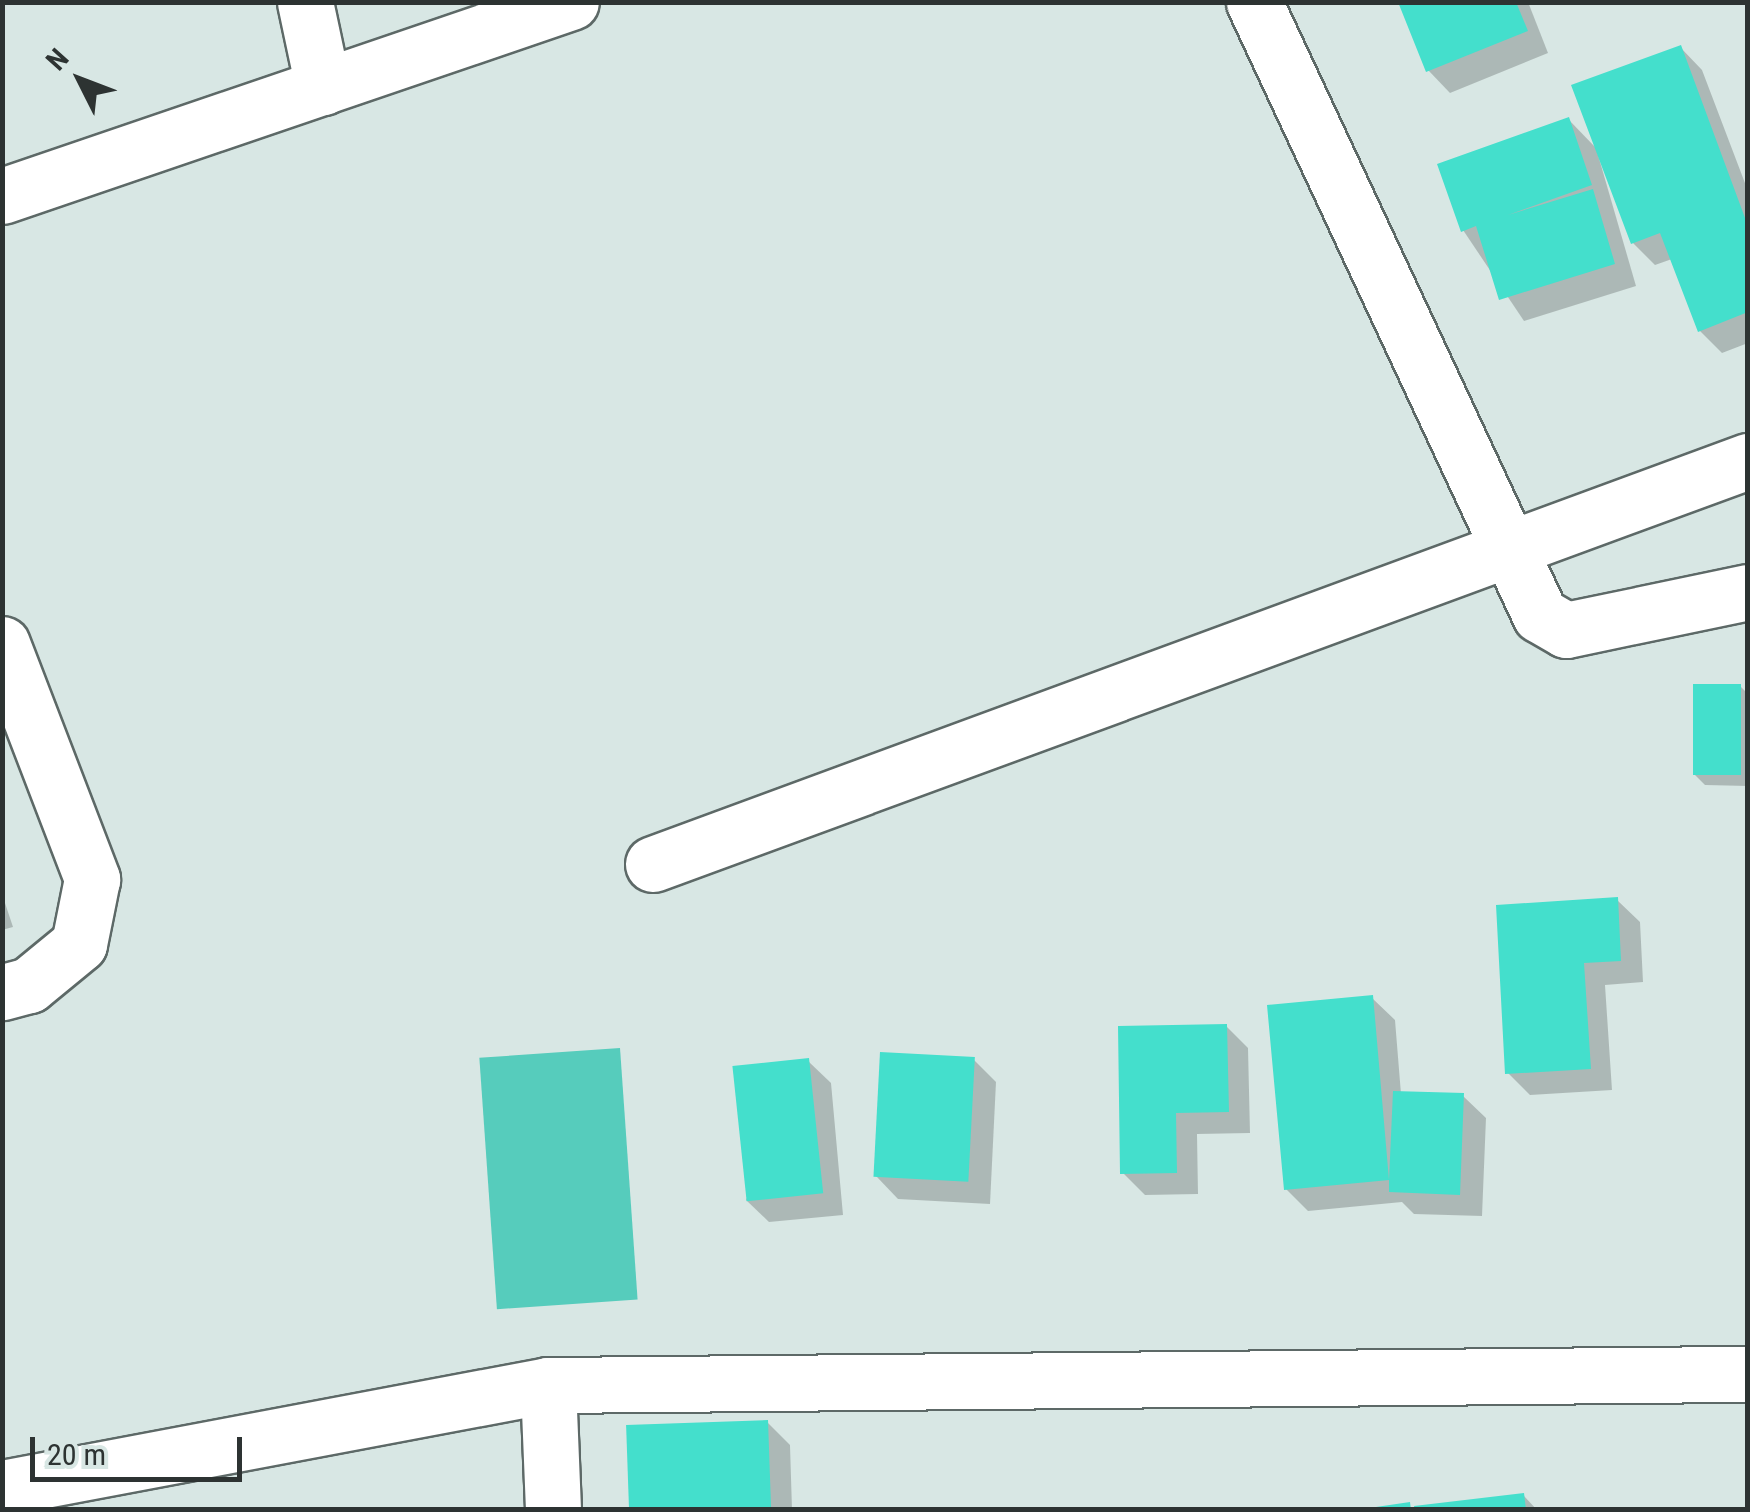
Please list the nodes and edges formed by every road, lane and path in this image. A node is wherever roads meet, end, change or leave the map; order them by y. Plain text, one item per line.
1 (305, 2) edge
2 (572, 2) edge
3 (1254, 2) edge
4 (323, 87) junction
5 (2, 196) edge
6 (1748, 461) edge
7 (1513, 544) junction
8 (1748, 592) edge
9 (2, 644) edge
10 (653, 864) dead end
11 (2, 992) edge
12 (1748, 1374) edge
13 (548, 1385) junction
14 (2, 1488) edge
15 (553, 1510) edge

1 - 4 street
2 - 4 street
3 - 7 street
4 - 5 street
6 - 7 street
7 - 8 street
7 - 10 street
9 - 11 street
12 - 13 street
13 - 14 street
13 - 15 street

